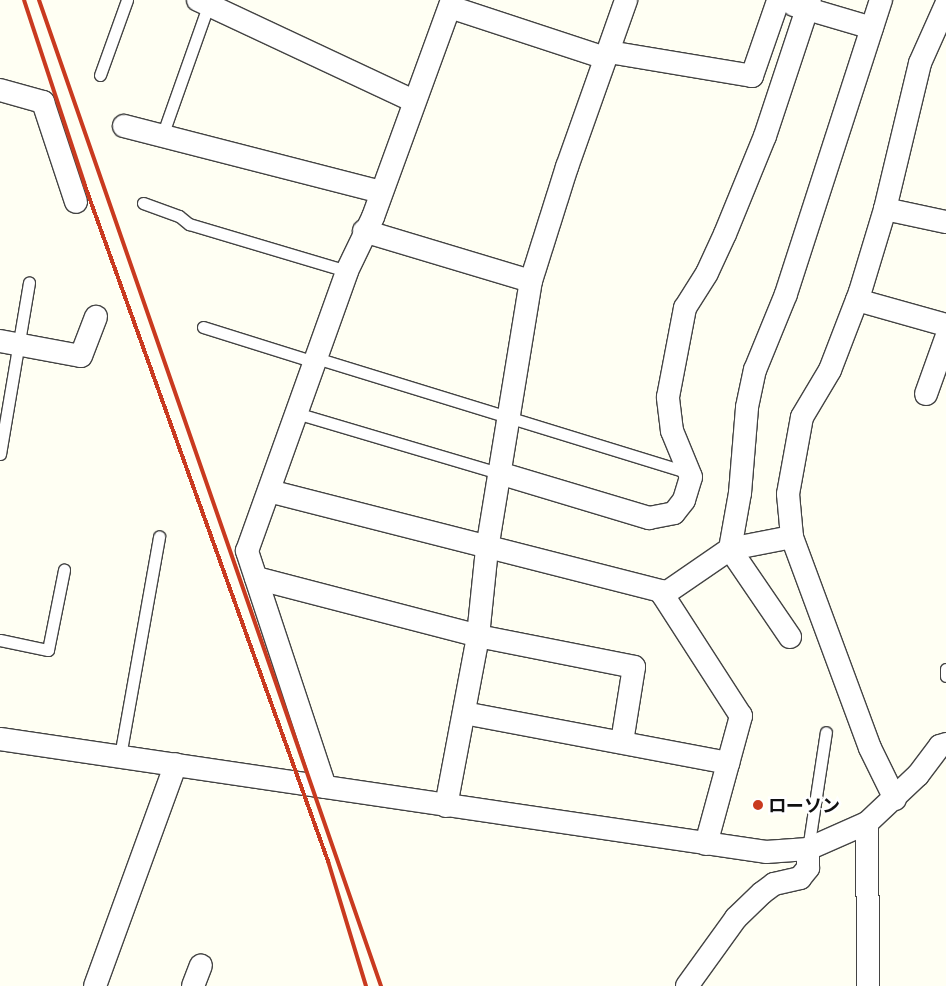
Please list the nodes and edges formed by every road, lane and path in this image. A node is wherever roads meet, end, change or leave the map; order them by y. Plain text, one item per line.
1 (127, 0) edge
2 (626, 0) edge
3 (881, 0) edge
4 (774, 1) edge
5 (205, 2) edge
6 (451, 4) edge
7 (809, 4) edge
8 (946, 5) edge
9 (872, 28) junction
10 (607, 55) junction
11 (100, 76) dead end
12 (0, 90) edge
13 (414, 102) junction
14 (124, 126) dead end
15 (162, 136) junction
16 (381, 192) junction
17 (76, 202) dead end
18 (143, 203) dead end
19 (885, 209) junction
20 (946, 222) edge
21 (364, 231) junction
22 (347, 270) junction
23 (30, 282) dead end
24 (531, 282) junction
25 (857, 300) junction
26 (96, 317) dead end
27 (946, 325) edge
28 (203, 327) dead end
29 (946, 338) edge
30 (10, 343) edge
31 (315, 360) junction
32 (926, 394) dead end
33 (296, 413) junction
34 (509, 418) junction
35 (0, 454) edge
36 (499, 473) junction
37 (689, 473) junction
38 (269, 491) junction
39 (159, 536) dead end
40 (792, 537) junction
41 (487, 548) junction
42 (730, 548) junction
43 (64, 570) dead end
44 (256, 578) junction
45 (663, 595) junction
46 (478, 636) junction
47 (790, 637) dead end
48 (0, 640) edge
49 (946, 669) edge
50 (946, 676) edge
51 (464, 713) junction
52 (826, 732) dead end
53 (0, 739) edge
54 (622, 742) junction
55 (946, 744) edge
56 (120, 756) junction
57 (728, 763) junction
58 (176, 764) junction
59 (325, 787) junction
60 (894, 799) junction
61 (446, 806) junction
62 (867, 823) junction
63 (706, 844) junction
64 (808, 849) junction
65 (201, 965) dead end
66 (95, 986) edge
67 (194, 986) edge
68 (687, 986) edge
69 (868, 986) edge

1 - 11 lane
2 - 10 street
3 - 9 street
4 - 7 street
4 - 10 street
5 - 13 street
5 - 15 lane
6 - 10 street
6 - 13 street
7 - 9 street
7 - 37 street
8 - 19 street
9 - 42 street
10 - 24 street
12 - 17 street
13 - 16 street
14 - 15 street
15 - 16 street
16 - 21 street
18 - 22 lane
19 - 20 street
19 - 25 street
21 - 22 street
21 - 24 street
22 - 31 street
23 - 30 lane
24 - 34 street
25 - 27 street
25 - 40 street
26 - 30 street
28 - 31 lane
29 - 32 street
30 - 35 lane
31 - 33 street
31 - 34 lane
33 - 36 lane
33 - 38 street
34 - 36 street
34 - 37 lane
36 - 37 street
36 - 41 street
38 - 41 street
38 - 44 street
39 - 56 lane
40 - 42 street
40 - 60 street
41 - 45 street
41 - 46 street
42 - 45 street
42 - 47 street
43 - 48 lane
44 - 46 street
44 - 59 street
45 - 57 street
46 - 51 street
46 - 54 street
49 - 50 lane
51 - 54 street
51 - 61 street
52 - 64 lane
53 - 56 street
54 - 57 street
55 - 60 street
56 - 58 street
57 - 63 street
58 - 59 street
58 - 66 street
59 - 61 street
60 - 62 street
61 - 63 street
62 - 64 street
62 - 69 street
63 - 64 street
64 - 68 street
65 - 67 street

